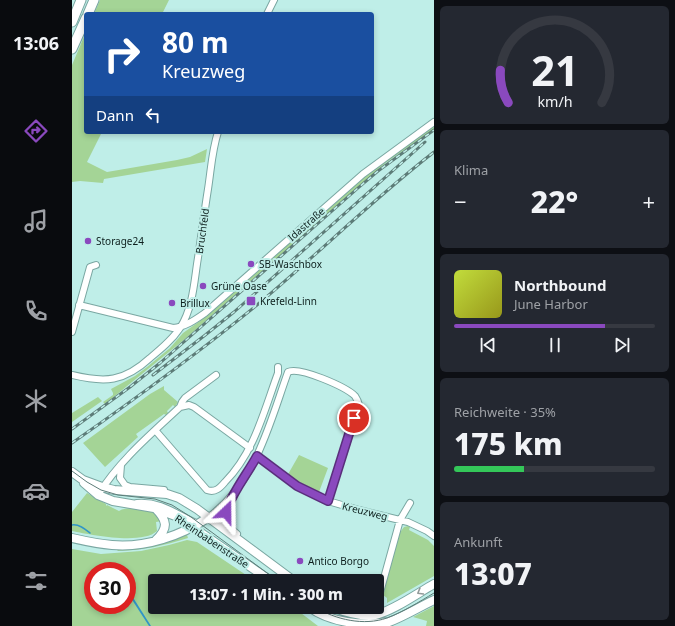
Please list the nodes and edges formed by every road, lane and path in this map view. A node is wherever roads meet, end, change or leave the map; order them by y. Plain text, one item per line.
1 (81, 0) edge
2 (94, 0) edge
3 (274, 0) edge
4 (89, 12) edge
5 (268, 12) edge
6 (72, 22) edge
7 (84, 22) edge
8 (72, 49) edge
9 (434, 122) edge
10 (218, 134) edge
11 (96, 265) dead end
12 (79, 305) junction
13 (180, 328) junction
14 (72, 332) edge
15 (278, 367) dead end
16 (72, 375) edge
17 (216, 375) dead end
18 (180, 407) junction
19 (155, 430) junction
20 (250, 448) junction
21 (257, 456) junction
22 (121, 465) junction
23 (72, 472) edge
24 (100, 491) junction
25 (177, 498) junction
26 (231, 498) junction
27 (328, 501) junction
28 (410, 503) dead end
29 (124, 504) junction
30 (154, 508) junction
31 (400, 520) junction
32 (201, 523) junction
33 (434, 536) edge
34 (72, 538) edge
35 (154, 541) junction
36 (248, 547) junction
37 (263, 574) edge
38 (281, 574) edge
39 (285, 574) edge
40 (384, 578) edge
41 (434, 584) edge
42 (434, 600) edge
43 (321, 614) edge
44 (354, 614) edge
45 (374, 615) junction
46 (384, 625) edge

1 - 6 highway
2 - 4 highway
3 - 5 street
7 - 8 highway
9 - 13 street, Idastraße
10 - 13 street, Bruchfeld
11 - 12 street
12 - 13 street
12 - 14 street
13 - 16 street, Bruchfeld
15 - 20 street
17 - 18 street
18 - 19 street
18 - 20 street
19 - 20 street
19 - 22 street
21 - 26 street
21 - 27 street, Kreuzweg
21 - 27 street
22 - 24 street
22 - 25 street
23 - 24 main road, Rheinbabenstraße
24 - 25 main road, Rheinbabenstraße
24 - 29 main road, Rheinbabenstraße
25 - 32 main road, Rheinbabenstraße
26 - 32 street
26 - 36 street
27 - 31 street, Kreuzweg
28 - 31 street
29 - 30 main road, Rheinbabenstraße
29 - 32 street
30 - 32 main road, Rheinbabenstraße
30 - 35 main road
31 - 33 street, Kreuzweg
31 - 40 street
32 - 35 main road
32 - 36 main road, Rheinbabenstraße
32 - 37 main road, Rheinbabenstraße
32 - 38 street, Rheinbabenstraße
34 - 35 main road
36 - 39 main road, Rheinbabenstraße
41 -> 45 main road
42 - 46 main road
43 - 46 main road
44 - 45 main road
45 - 46 street

